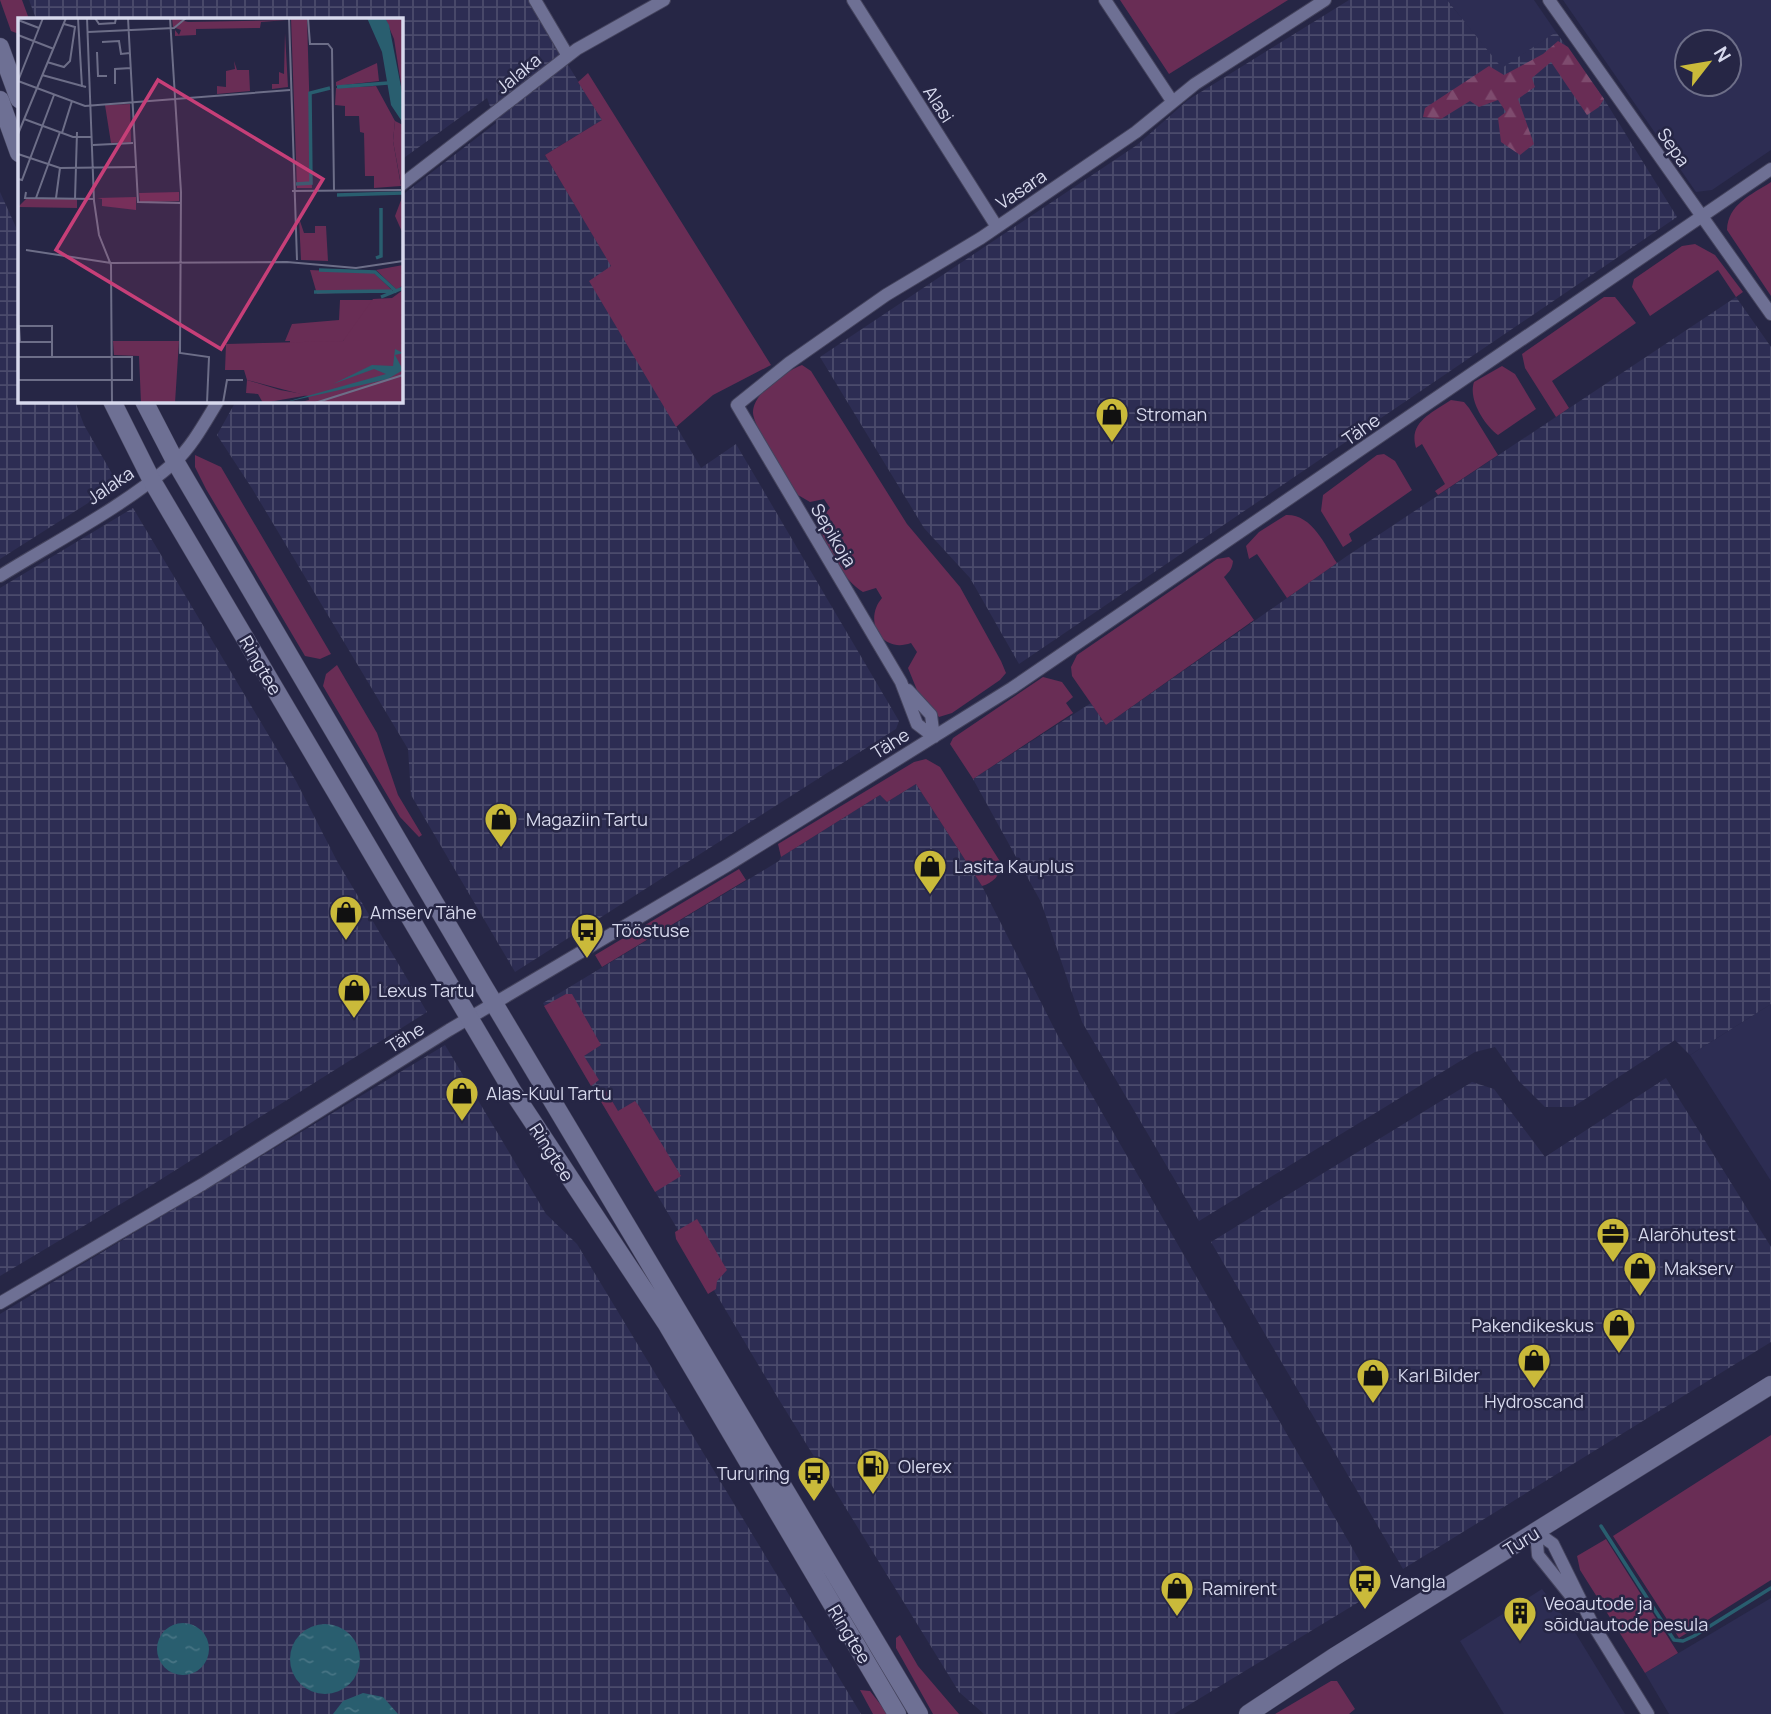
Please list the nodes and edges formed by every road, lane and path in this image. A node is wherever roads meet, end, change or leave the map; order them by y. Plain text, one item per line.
1 (534, 0) edge
2 (664, 0) edge
3 (853, 0) edge
4 (1105, 0) edge
5 (1325, 0) edge
6 (1549, 0) edge
7 (0, 47) edge
8 (568, 56) junction
9 (18, 96) edge
10 (0, 100) edge
11 (1172, 101) junction
12 (18, 150) edge
13 (1771, 169) edge
14 (402, 184) edge
15 (1701, 216) junction
16 (997, 227) junction
17 (1771, 314) edge
18 (112, 402) edge
19 (145, 402) edge
20 (217, 402) edge
21 (737, 405) joint
22 (175, 461) junction
23 (151, 479) junction
24 (0, 576) edge
25 (934, 737) junction
26 (494, 1004) junction
27 (469, 1018) junction
28 (0, 1303) edge
29 (1771, 1385) edge
30 (1536, 1532) junction
31 (1271, 1697) junction
32 (897, 1714) edge
33 (919, 1714) edge
34 (1238, 1714) edge
35 (1248, 1714) edge
36 (1648, 1714) edge

1 - 8 street
2 - 8 street, Jalaka
3 - 16 street, Alasi
4 - 11 street
5 - 11 street, Vasara
6 - 15 street, Sepa
7 - 9 main road
8 - 14 street, Jalaka
10 - 12 main road
11 - 16 street, Vasara
13 - 15 street, Tähe
15 - 17 street, Sepa
15 - 25 street, Tähe
16 - 21 street, Vasara
18 - 23 main road, Ringtee
19 - 22 main road, Ringtee
20 - 22 street, Jalaka
21 - 25 street, Sepikoja
22 - 23 street, Jalaka
22 - 26 main road, Ringtee
23 - 24 street, Jalaka
23 - 27 main road, Ringtee
25 - 26 street, Tähe
26 - 27 street, Tähe
26 - 33 main road, Ringtee
27 - 28 street, Tähe
27 - 32 main road, Ringtee
29 - 30 main road, Turu
30 - 31 main road, Turu
30 - 36 street
31 - 34 main road, Turu
31 - 35 main road, Turu

